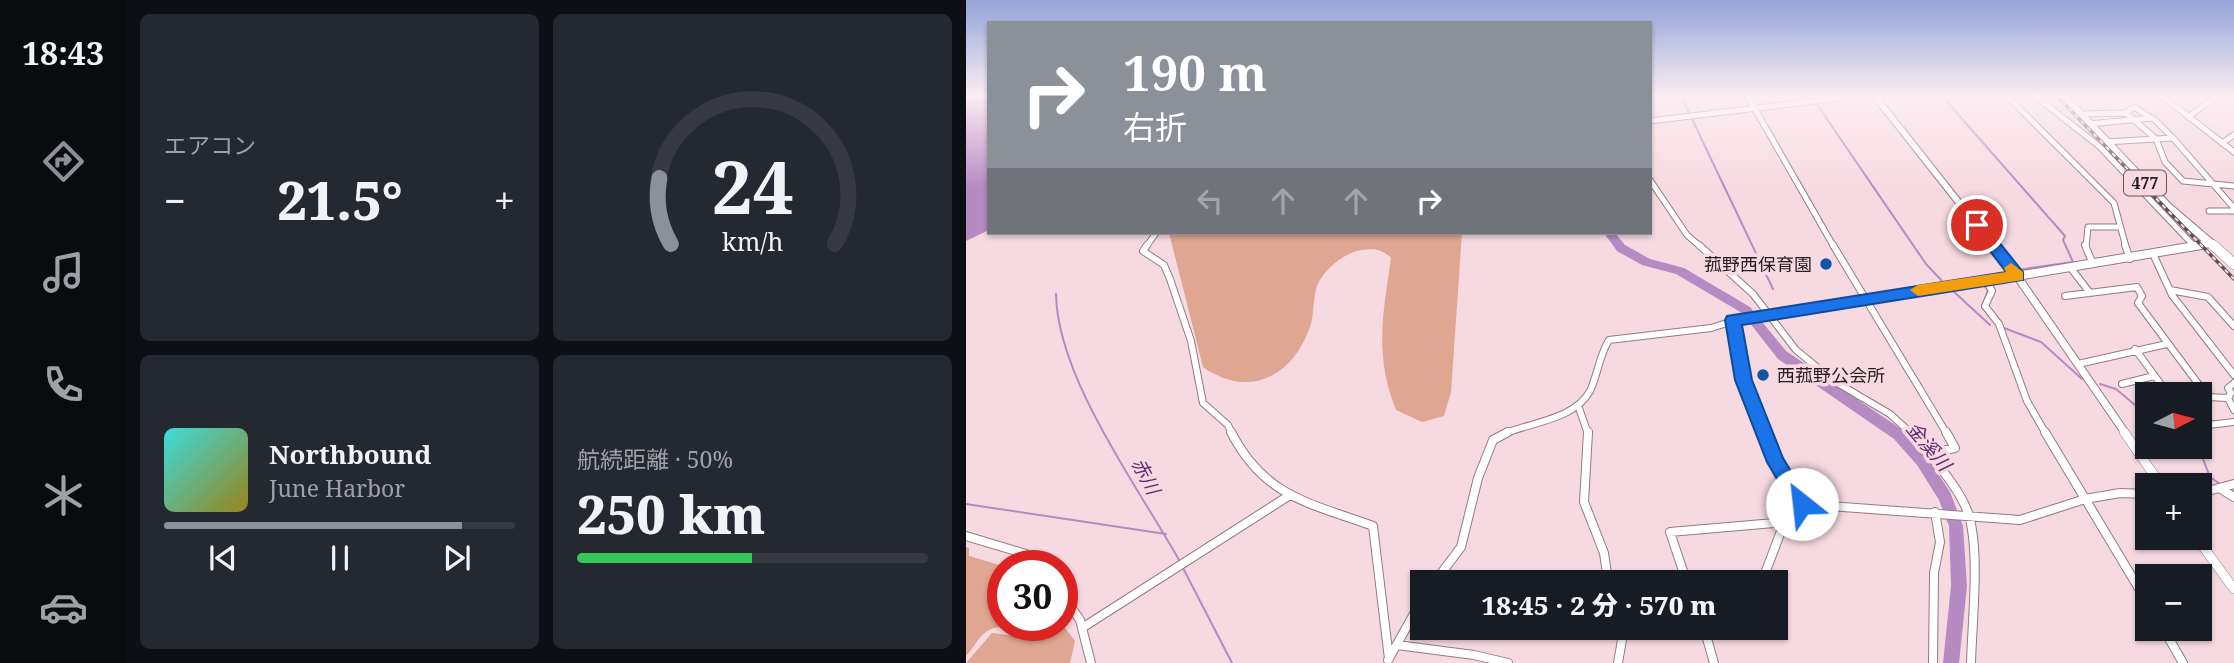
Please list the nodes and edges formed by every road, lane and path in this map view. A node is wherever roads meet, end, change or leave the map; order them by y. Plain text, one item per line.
1 (1764, 126) edge
2 (1898, 126) edge
3 (2036, 126) edge
4 (2074, 126) edge
5 (2090, 126) edge
6 (2143, 126) edge
7 (2160, 126) edge
8 (2200, 126) edge
9 (2234, 135) edge
10 (2173, 138) junction
11 (2156, 139) junction
12 (2105, 142) junction
13 (2222, 143) junction
14 (2234, 152) edge
15 (1652, 183) edge
16 (2211, 183) junction
17 (2234, 186) edge
18 (2234, 209) edge
19 (2209, 211) dead end
20 (2118, 227) junction
21 (1155, 235) edge
22 (2210, 244) junction
23 (2195, 247) junction
24 (2154, 256) junction
25 (2130, 259) junction
26 (2094, 264) junction
27 (2234, 264) edge
28 (2070, 267) junction
29 (2015, 273) junction
30 (1985, 280) junction
31 (2170, 290) junction
32 (2090, 293) junction
33 (2065, 296) dead end
34 (1867, 299) junction
35 (2234, 311) edge
36 (2222, 312) junction
37 (1766, 315) junction
38 (1734, 320) junction
39 (2234, 326) edge
40 (2167, 344) junction
41 (2135, 349) junction
42 (2078, 364) junction
43 (2234, 375) edge
44 (2154, 376) junction
45 (2159, 382) edge
46 (2234, 383) edge
47 (2122, 384) dead end
48 (2228, 398) junction
49 (1578, 405) junction
50 (2234, 410) edge
51 (2234, 422) edge
52 (2212, 425) edge
53 (1929, 453) junction
54 (2153, 473) edge
55 (2227, 487) edge
56 (2135, 494) edge
57 (1290, 495) junction
58 (2234, 497) edge
59 (2085, 499) junction
60 (1802, 504) junction
61 (1936, 512) junction
62 (1965, 515) junction
63 (1787, 522) junction
64 (966, 536) edge
65 (1013, 550) edge
66 (2206, 550) edge
67 (1444, 570) edge
68 (1606, 570) edge
69 (1683, 570) edge
70 (1767, 570) edge
71 (2135, 583) edge
72 (2234, 589) edge
73 (1078, 621) edge
74 (1410, 622) edge
75 (1082, 628) junction
76 (1622, 640) edge
77 (1707, 640) edge
78 (2170, 641) edge
79 (1397, 645) junction
80 (1388, 661) edge
81 (1091, 663) edge
82 (1508, 663) edge
83 (1618, 663) edge
84 (1714, 663) edge
85 (1933, 663) edge
86 (1971, 663) edge
87 (2183, 663) edge

1 - 34 street
2 - 29 main road
3 - 20 street
4 - 23 street
5 - 12 highway, 477
6 - 11 street
7 - 10 street
8 - 13 street
9 - 13 street
10 - 11 street
10 - 16 street
11 - 12 street
11 - 16 street
12 - 22 highway, 477
13 - 14 street
15 - 37 street
16 - 17 street
16 - 18 street
18 - 19 street
20 - 25 street
20 - 26 street
21 - 57 street
22 - 23 main road
22 - 27 highway, 477
23 - 24 main road
24 - 25 main road
24 - 31 street
25 - 26 main road
26 - 28 main road
28 - 29 main road
28 - 32 street
29 - 30 street
29 - 42 street
30 - 34 street
30 - 59 street
31 - 36 street
31 - 43 street
32 - 33 street
32 - 40 street
34 - 37 street
34 - 53 street
35 - 36 street
36 - 39 street
37 - 38 street
37 - 53 street
38 - 49 street
38 - 60 street
40 - 41 street
40 - 48 street
41 - 42 street
41 - 44 street
42 - 54 street
44 - 45 street
44 - 47 street
46 - 48 street
48 - 50 street
49 - 67 street
49 - 68 street
51 - 52 street
53 - 62 street
55 - 58 street
56 - 59 street
57 - 75 street
57 - 80 street
59 - 62 street
59 - 71 street
60 - 61 street
60 - 63 street
61 - 62 street
61 - 85 street
62 - 86 street
63 - 69 street
63 - 70 street
64 - 65 street
66 - 72 street
73 - 75 street
74 - 79 street
75 - 81 street
76 - 83 street
77 - 84 street
78 - 87 street
79 - 80 street
79 - 82 street

